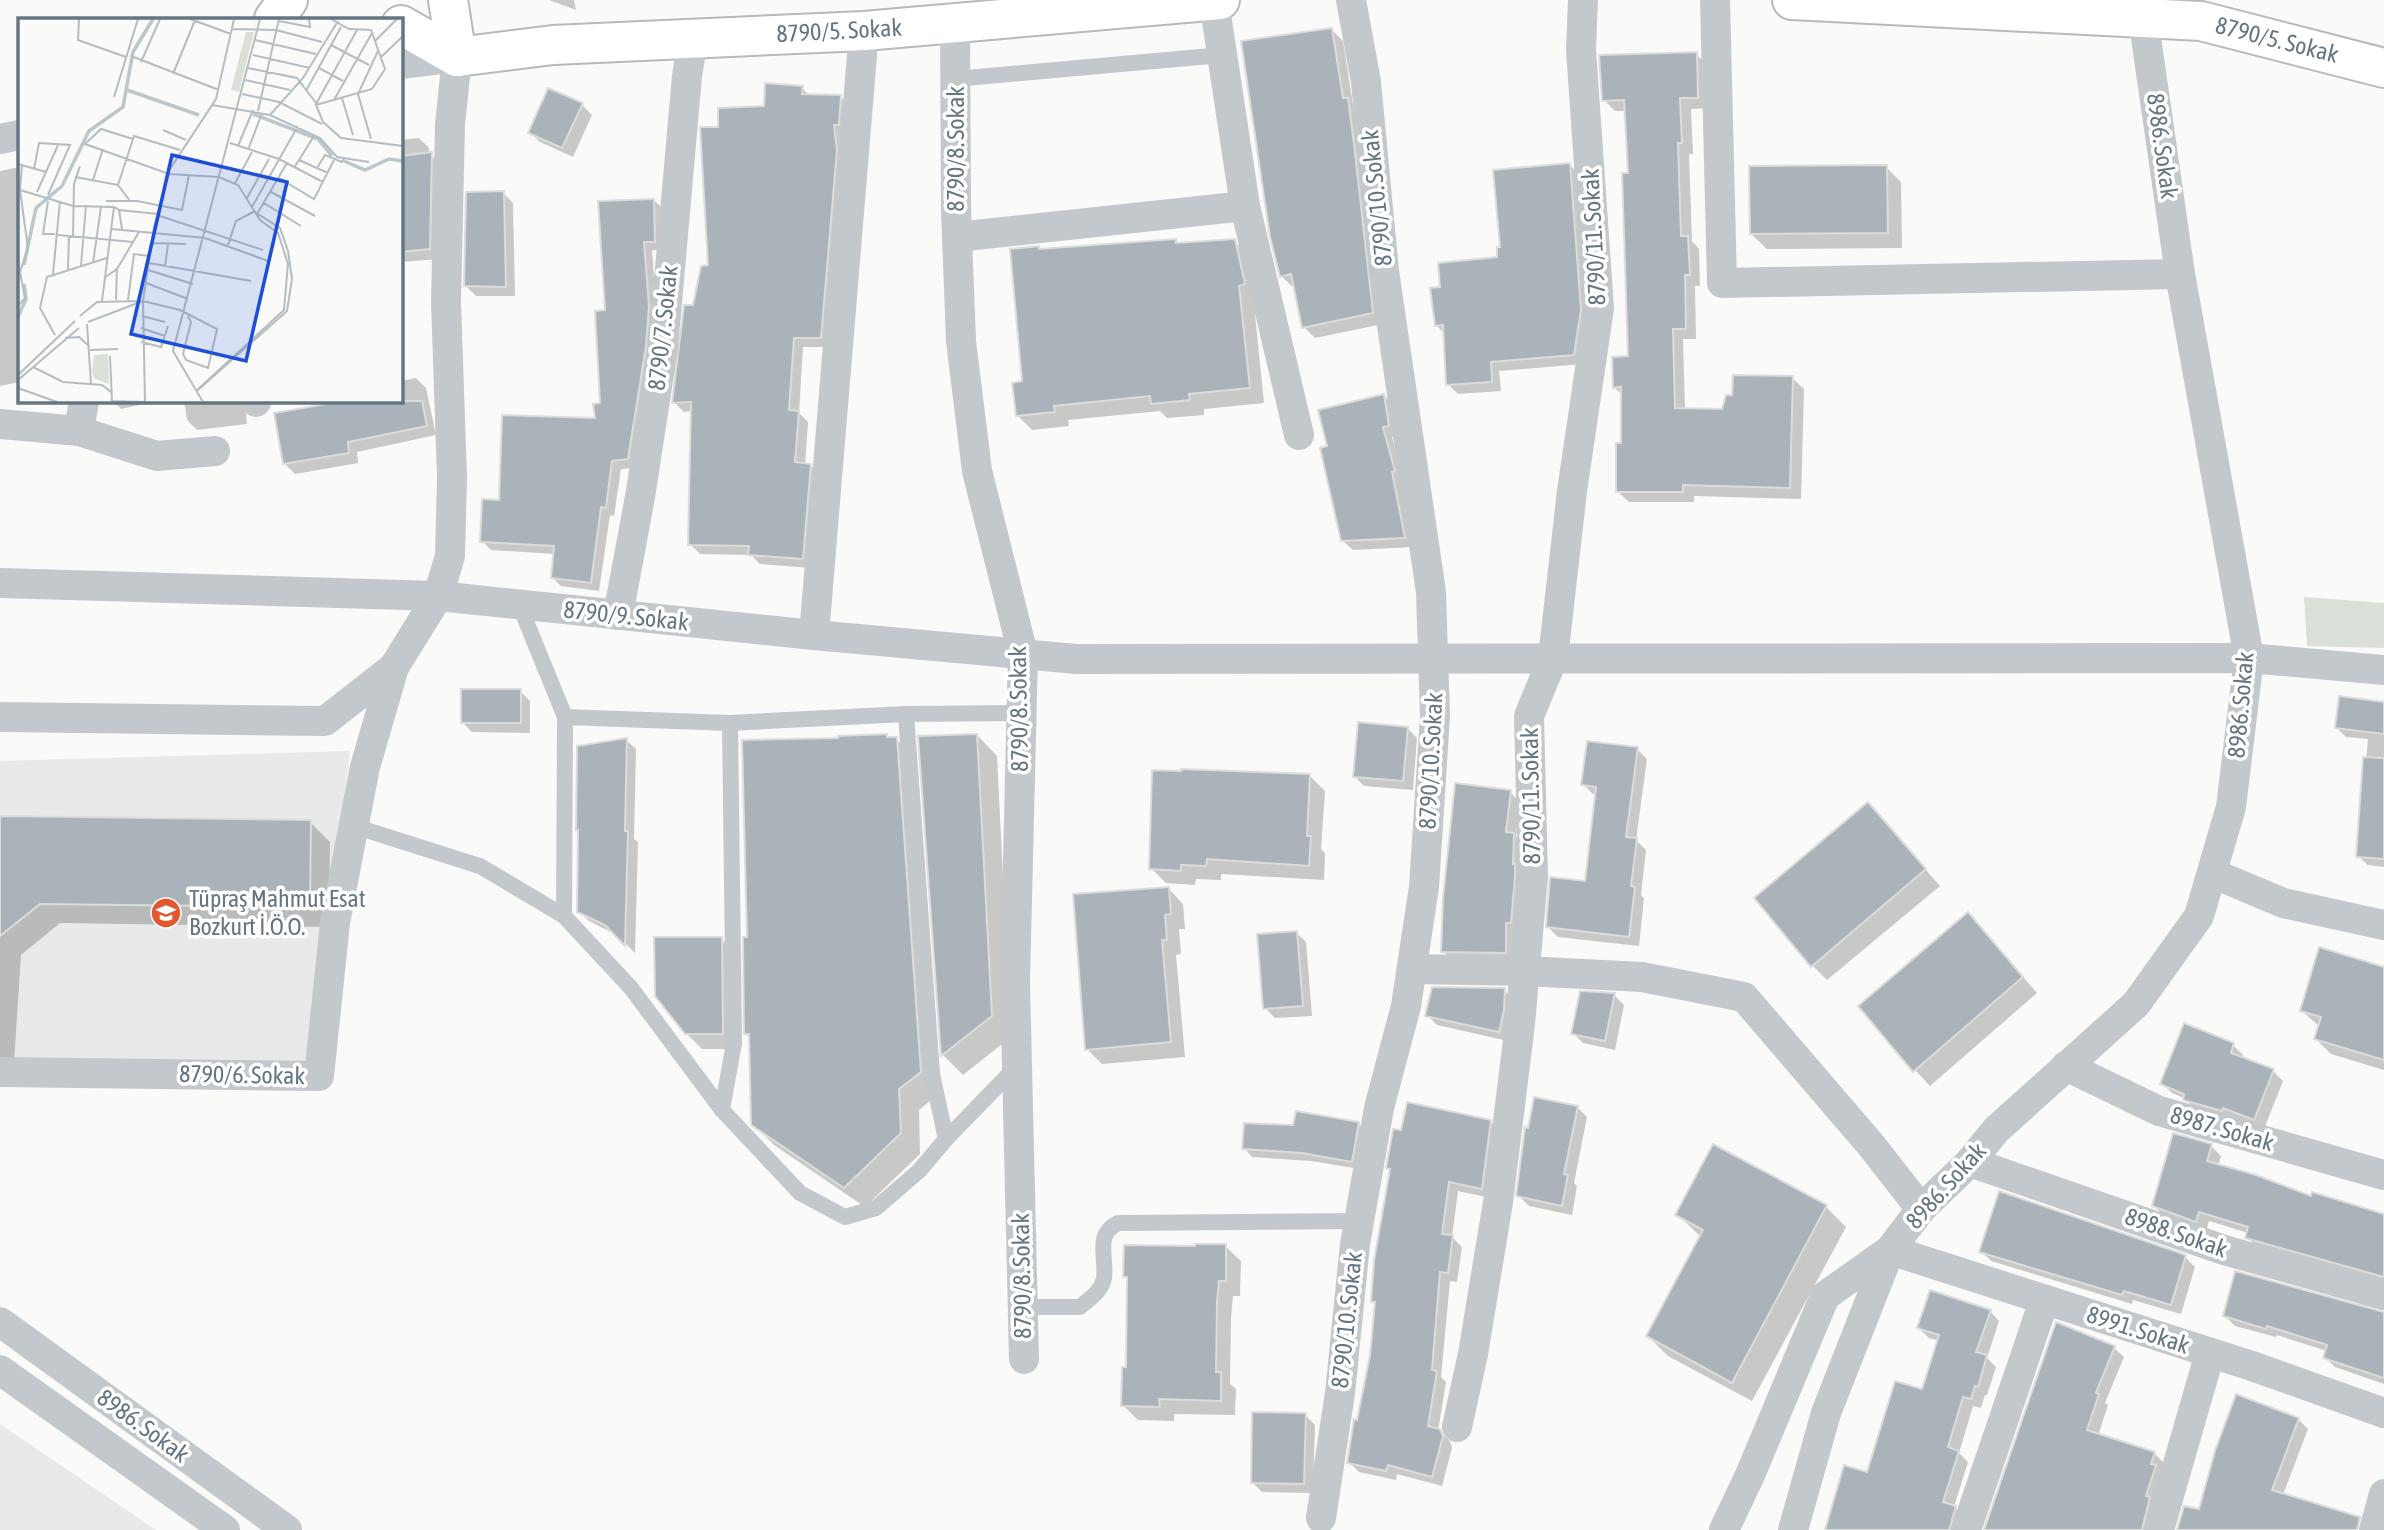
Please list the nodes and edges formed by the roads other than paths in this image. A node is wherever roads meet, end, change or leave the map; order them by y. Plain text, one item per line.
1 (288, 0) edge
2 (388, 0) edge
3 (448, 0) edge
4 (1220, 0) edge
5 (1351, 0) edge
6 (1583, 0) edge
7 (1715, 0) edge
8 (1792, 0) edge
9 (1214, 1) edge
10 (1049, 7) edge
11 (2146, 8) edge
12 (275, 18) edge
13 (397, 18) edge
14 (955, 23) junction
15 (402, 25) edge
16 (864, 32) junction
17 (693, 39) junction
18 (1222, 55) junction
19 (457, 57) junction
20 (402, 64) edge
21 (2384, 68) edge
22 (955, 79) junction
23 (18, 135) edge
24 (0, 139) edge
25 (1245, 206) junction
26 (957, 237) junction
27 (2180, 274) junction
28 (84, 402) edge
29 (0, 424) edge
30 (79, 432) junction
31 (1299, 435) dead end
32 (215, 451) dead end
33 (0, 583) edge
34 (438, 596) junction
35 (519, 604) junction
36 (618, 615) junction
37 (814, 635) junction
38 (1023, 654) junction
39 (1553, 658) junction
40 (2249, 658) junction
41 (1434, 659) junction
42 (394, 667) junction
43 (2384, 670) edge
44 (1022, 713) junction
45 (906, 714) junction
46 (0, 717) edge
47 (565, 717) junction
48 (730, 723) junction
49 (354, 826) junction
50 (2212, 873) junction
51 (565, 916) junction
52 (2384, 925) edge
53 (1412, 968) junction
54 (1524, 971) junction
55 (1017, 1066) junction
56 (2066, 1066) junction
57 (0, 1072) edge
58 (722, 1110) junction
59 (946, 1139) junction
60 (1970, 1162) junction
61 (2384, 1175) edge
62 (1921, 1209) junction
63 (1360, 1221) junction
64 (1890, 1250) junction
65 (2384, 1295) edge
66 (2044, 1301) junction
67 (1022, 1307) junction
68 (0, 1322) edge
69 (2210, 1353) junction
70 (1024, 1359) dead end
71 (0, 1370) edge
72 (2384, 1413) edge
73 (1457, 1426) dead end
74 (2384, 1494) edge
75 (1321, 1518) dead end
76 (225, 1530) edge
77 (286, 1530) edge
78 (1724, 1530) edge
79 (1793, 1530) edge
80 (1966, 1530) edge
81 (2160, 1530) edge
82 (2374, 1530) edge

1 - 12 main road
2 - 13 main road
3 - 19 main road
4 - 9 main road, 8790/5. Sokak
5 - 41 street, 8790/10. Sokak
6 - 39 street, 8790/11. Sokak
7 - 27 street
8 - 11 main road, 8790/5. Sokak
9 - 10 main road, 8790/5. Sokak
9 - 18 street
10 - 14 main road, 8790/5. Sokak
11 - 21 main road, 8790/5. Sokak
11 - 27 street, 8986. Sokak
14 - 16 main road, 8790/5. Sokak
14 - 22 street, 8790/8. Sokak
15 - 19 main road
16 - 17 main road, 8790/5. Sokak
16 - 37 street
17 - 19 main road, 8790/5. Sokak
17 - 36 street, 8790/7. Sokak
18 - 22 lane
18 - 25 street
19 - 20 street
19 - 34 street, 8790/6. Sokak
22 - 26 street, 8790/8. Sokak
23 - 24 street
25 - 26 street
25 - 31 street
26 - 38 street, 8790/8. Sokak
27 - 40 street, 8986. Sokak
28 - 30 street
29 - 30 street
30 - 32 street
33 - 34 street, 8790/9. Sokak
34 - 35 street, 8790/9. Sokak
34 - 42 street, 8790/6. Sokak
35 - 36 street, 8790/9. Sokak
35 - 47 lane
36 - 37 street, 8790/9. Sokak
37 - 38 street, 8790/9. Sokak
38 - 41 street, 8790/9. Sokak
38 - 44 street, 8790/8. Sokak
39 - 40 street, 8790/9. Sokak
39 - 41 street, 8790/9. Sokak
39 - 54 street, 8790/11. Sokak
40 - 43 street, 8790/9. Sokak
40 - 50 street, 8986. Sokak
41 - 53 street, 8790/10. Sokak
42 - 46 street, 8790/6. Sokak
42 - 49 street, 8790/6. Sokak
44 - 45 lane
44 - 55 street, 8790/8. Sokak
45 - 48 lane
45 - 59 lane
47 - 48 lane
47 - 51 lane
48 - 58 lane
49 - 51 lane
49 - 57 street, 8790/6. Sokak
50 - 52 street
50 - 56 street, 8986. Sokak
51 - 58 lane
53 - 54 street
53 - 63 street, 8790/10. Sokak
54 - 62 street
54 - 73 street, 8790/11. Sokak
55 - 59 lane
55 - 67 street, 8790/8. Sokak
56 - 60 street, 8986. Sokak
56 - 61 street, 8987. Sokak
58 - 59 lane
60 - 62 street, 8986. Sokak
60 - 65 street, 8988. Sokak
62 - 64 street, 8986. Sokak
63 - 67 lane
63 - 75 street, 8790/10. Sokak
64 - 66 street, 8991. Sokak
64 - 78 street, 8986. Sokak
64 - 79 street, 8986. Sokak
66 - 69 street, 8991. Sokak
66 - 80 street
67 - 70 street, 8790/8. Sokak
68 - 77 street, 8986. Sokak
69 - 72 street, 8991. Sokak
69 - 81 street
71 - 76 street, 8986. Sokak
74 - 82 street

